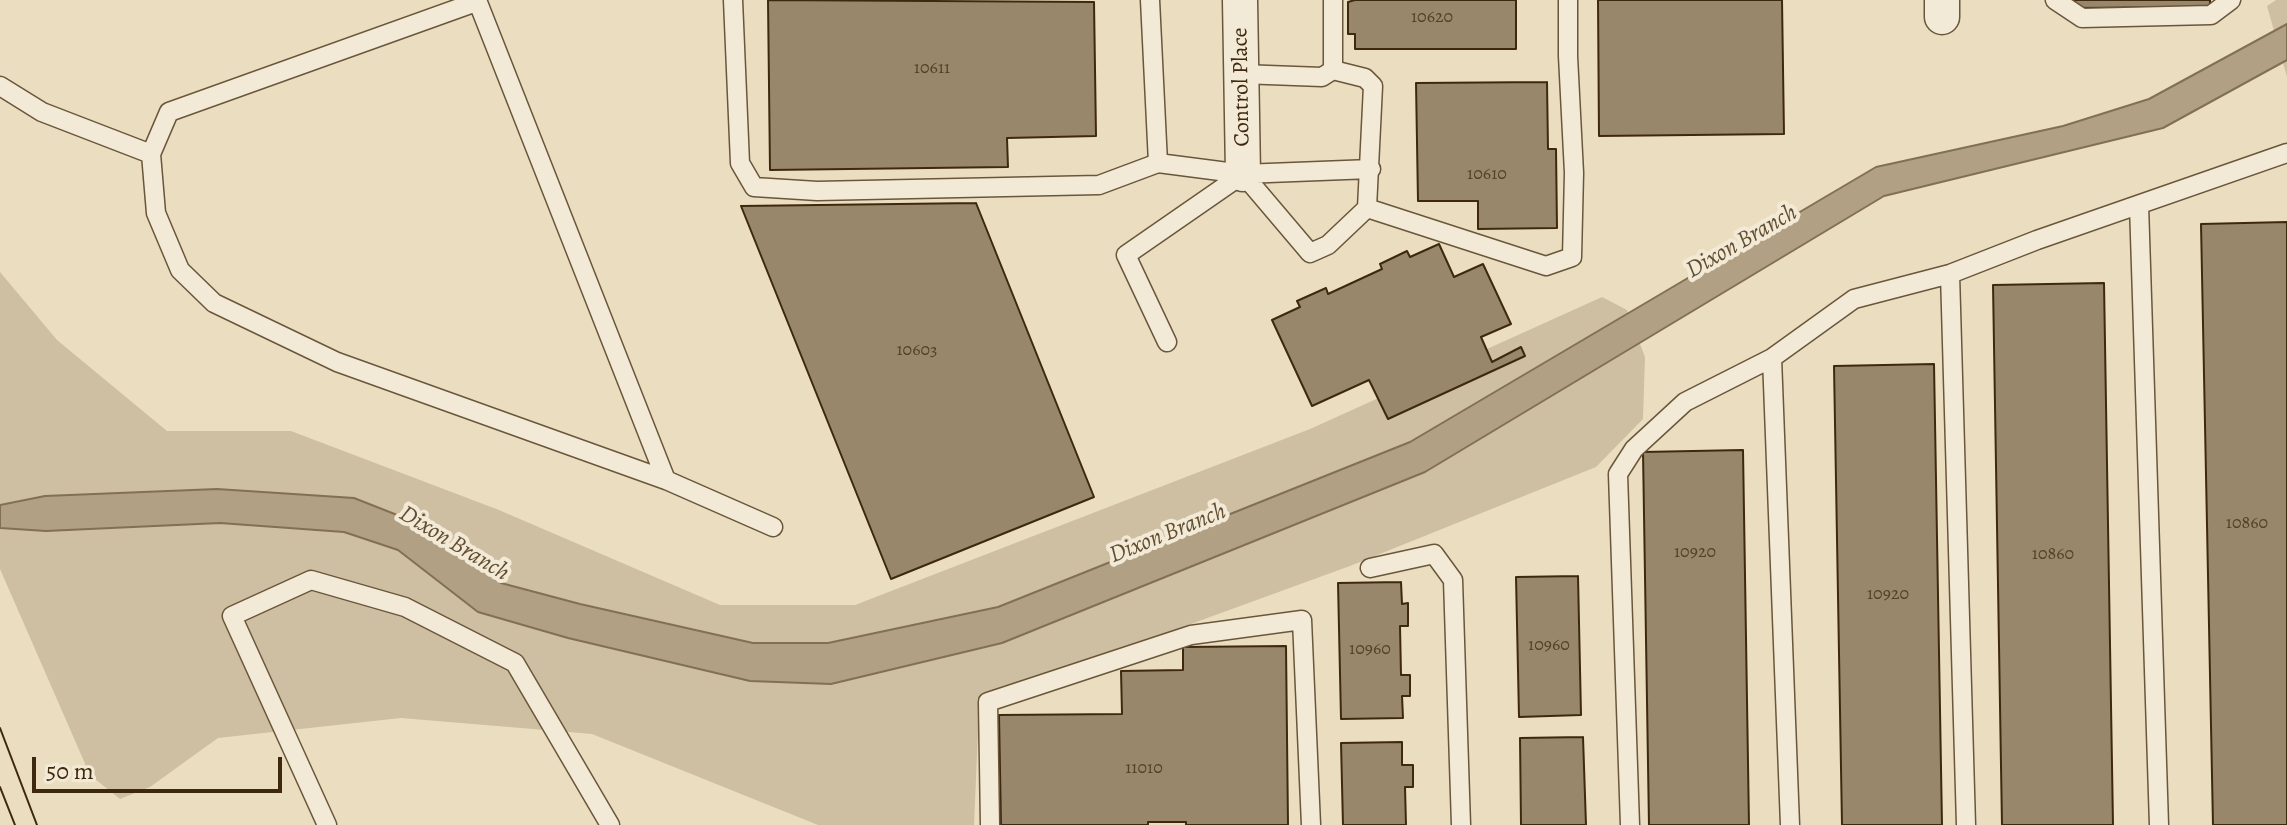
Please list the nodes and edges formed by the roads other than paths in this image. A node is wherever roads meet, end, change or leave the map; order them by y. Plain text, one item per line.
1 (733, 0) edge
2 (1150, 0) edge
3 (1240, 0) edge
4 (1333, 0) edge
5 (1568, 0) edge
6 (2055, 0) edge
7 (2231, 0) edge
8 (476, 1) edge
9 (1333, 70) junction
10 (1241, 74) junction
11 (0, 86) edge
12 (2287, 153) edge
13 (151, 154) junction
14 (1158, 163) junction
15 (1371, 169) junction
16 (1243, 174) junction
17 (2139, 205) junction
18 (1367, 208) junction
19 (1950, 274) junction
20 (1167, 342) dead end
21 (1772, 358) junction
22 (666, 480) junction
23 (773, 527) dead end
24 (1370, 568) dead end
25 (327, 825) edge
26 (610, 825) edge
27 (990, 825) edge
28 (1311, 825) edge
29 (1461, 825) edge
30 (1630, 825) edge
31 (1790, 825) edge
32 (1966, 825) edge
33 (2159, 825) edge

1 - 14 lane
2 - 14 lane
3 - 10 street, Control Place
4 - 9 lane
5 - 18 lane
6 - 7 lane
8 - 13 lane
8 - 22 lane
9 - 10 lane
9 - 15 lane
10 - 16 street, Control Place
11 - 13 lane
12 - 17 lane
13 - 22 lane
14 - 16 lane
15 - 16 lane
15 - 18 lane
16 - 18 lane
16 - 20 lane
17 - 19 lane
17 - 33 lane
19 - 21 lane
19 - 32 lane
21 - 30 lane
21 - 31 lane
22 - 23 lane
24 - 29 lane
25 - 26 lane
27 - 28 lane

